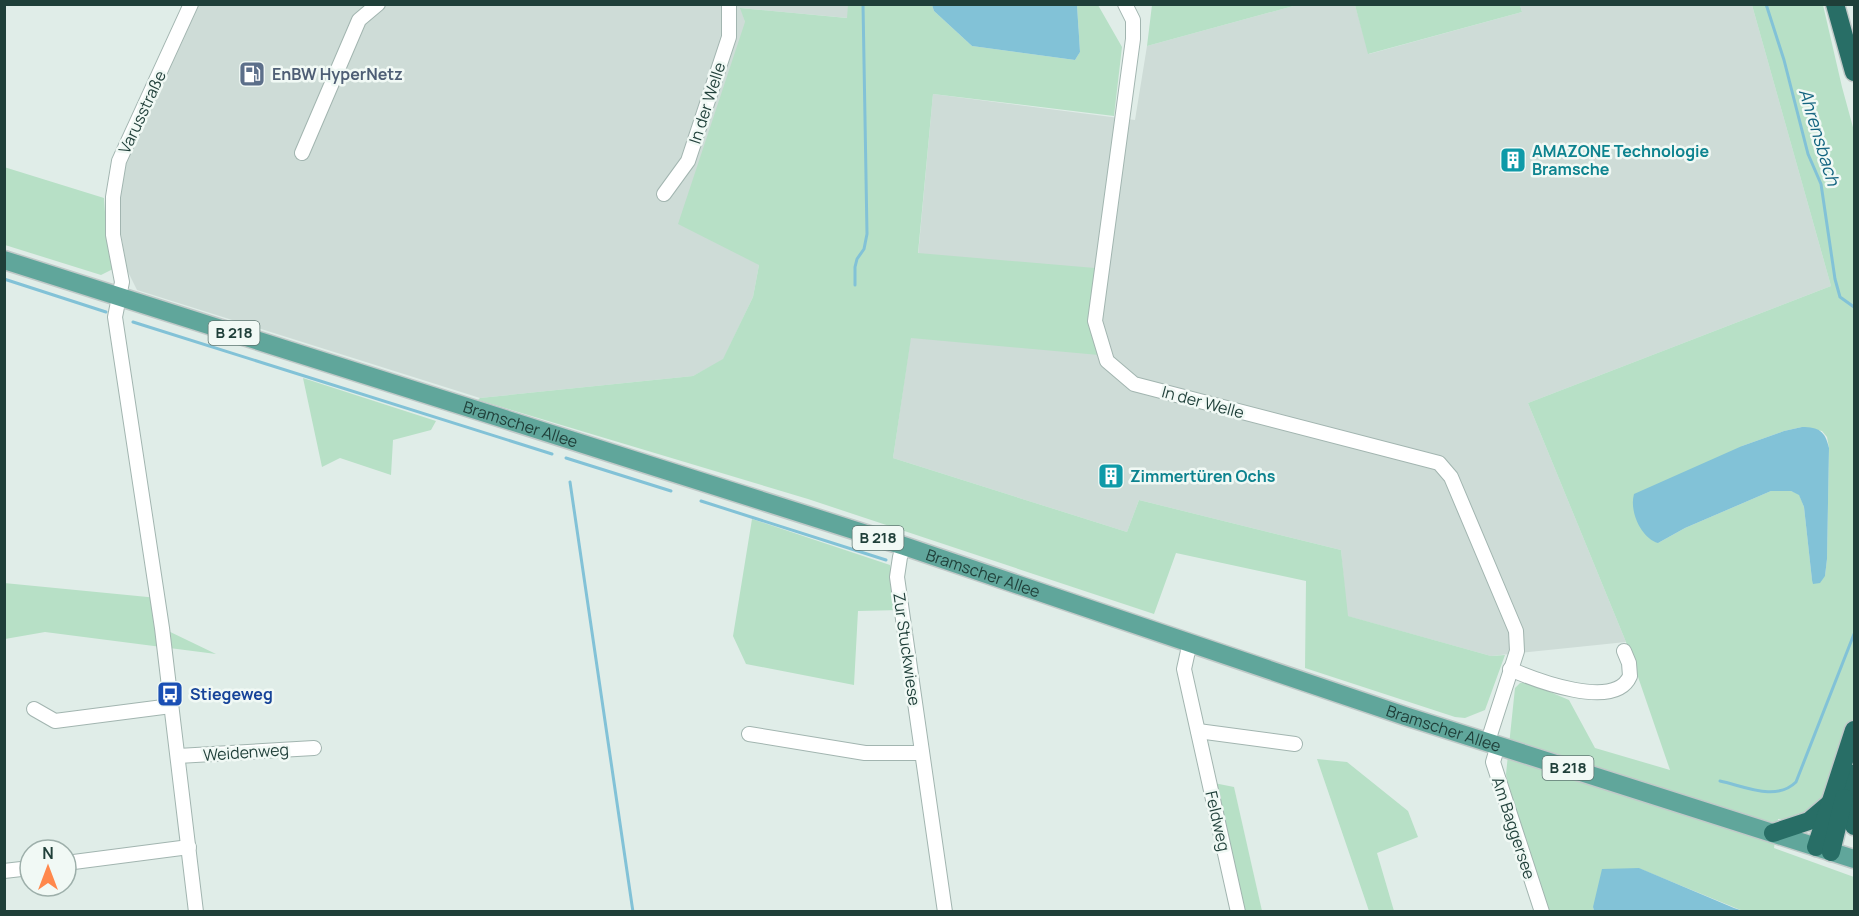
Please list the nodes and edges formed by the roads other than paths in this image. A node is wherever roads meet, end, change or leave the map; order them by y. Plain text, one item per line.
1 (191, 4) edge
2 (378, 4) edge
3 (729, 4) edge
4 (1125, 4) edge
5 (1835, 4) edge
6 (1854, 72) edge
7 (302, 153) dead end
8 (664, 194) dead end
9 (4, 260) edge
10 (120, 296) junction
11 (904, 546) junction
12 (1190, 642) junction
13 (1624, 651) dead end
14 (1510, 669) junction
15 (171, 706) junction
16 (34, 708) dead end
17 (1854, 730) edge
18 (1198, 731) junction
19 (749, 734) dead end
20 (1493, 743) junction
21 (1295, 744) dead end
22 (314, 748) dead end
23 (1854, 752) edge
24 (922, 753) junction
25 (177, 756) junction
26 (1838, 797) junction
27 (1854, 826) edge
28 (1773, 833) junction
29 (189, 847) junction
30 (1823, 849) junction
31 (1854, 859) edge
32 (78, 861) edge
33 (196, 912) edge
34 (945, 912) edge
35 (1238, 912) edge
36 (1542, 912) edge

1 - 10 street, Varusstraße
2 - 7 street
3 - 8 street, In der Welle
4 - 14 street, In der Welle
5 - 6 highway
9 - 10 main road, Bramscher Allee / B 218
10 - 11 main road, Bramscher Allee / B 218
10 - 15 street
11 - 12 main road, Bramscher Allee / B 218
11 - 24 street, Zur Stuckwiese
12 - 18 street, Feldweg
12 - 20 main road, Bramscher Allee / B 218
13 - 14 street
14 - 20 street, In der Welle
15 - 16 street
15 - 25 street
17 - 26 highway
18 - 21 street
18 - 35 street, Feldweg
19 - 24 street
20 - 28 main road, Bramscher Allee / B 218
20 - 36 street, Am Baggersee
22 - 25 street, Weidenweg
23 - 26 highway
24 - 34 street, Zur Stuckwiese
25 - 29 street
26 - 27 highway
26 - 28 highway
26 - 30 highway
28 - 30 main road, Bramscher Allee / B 218
29 - 32 street
29 - 33 street
30 - 31 main road, Bramscher Allee / B 218

